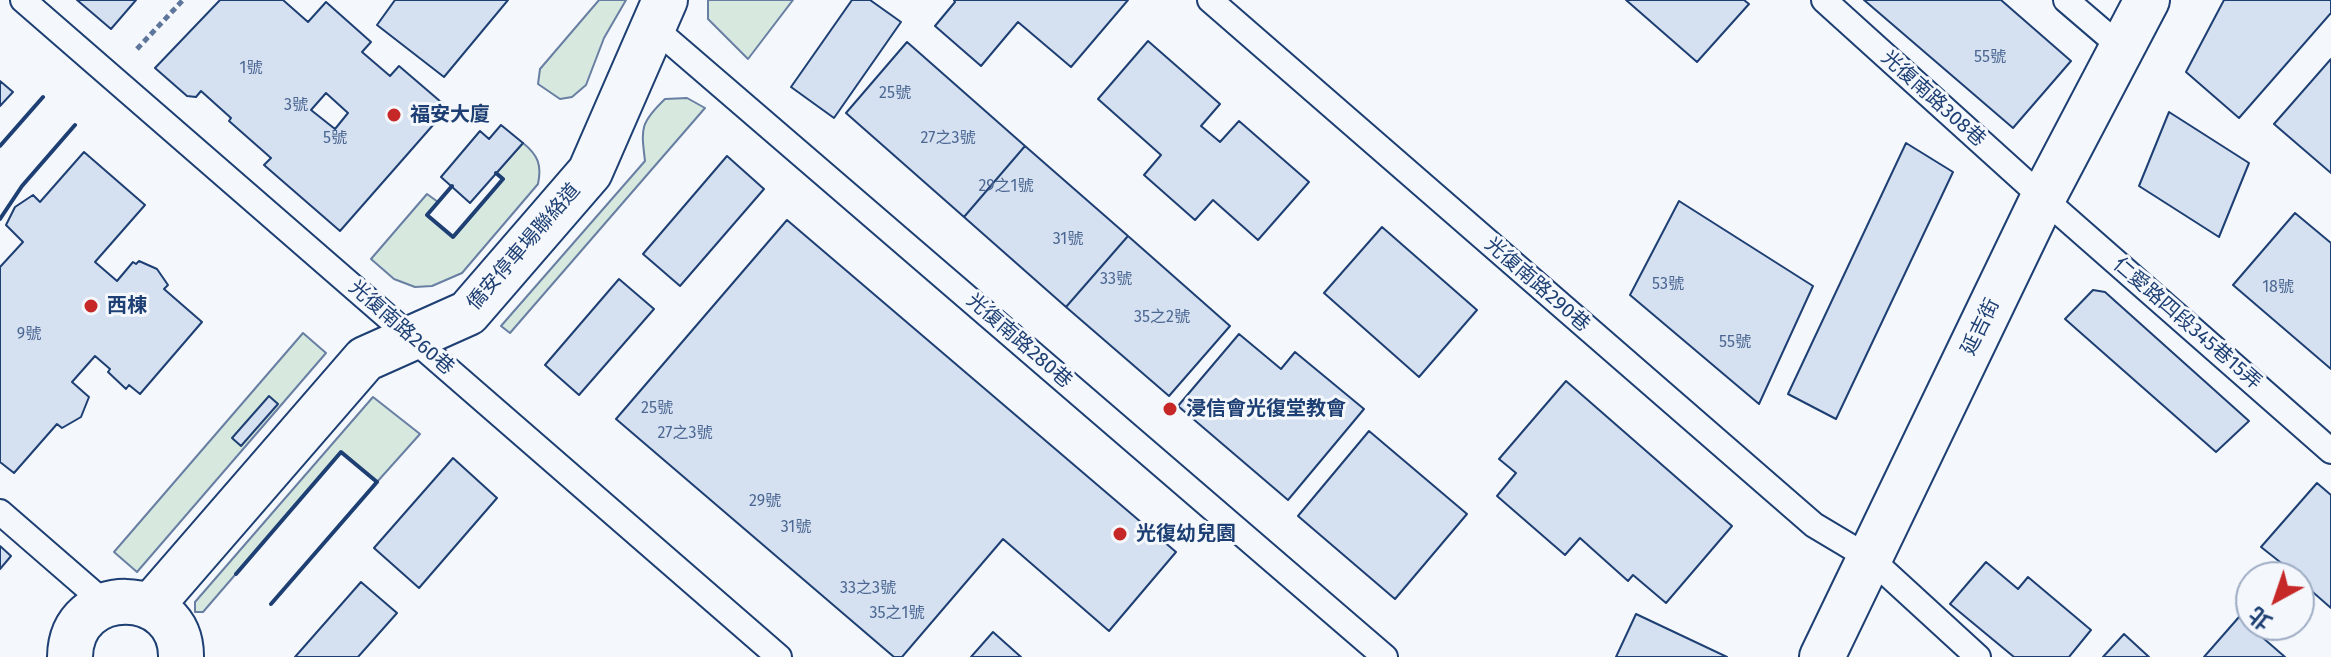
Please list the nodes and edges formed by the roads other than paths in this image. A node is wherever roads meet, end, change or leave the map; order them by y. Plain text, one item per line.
1 (23, 0) edge
2 (1210, 0) edge
3 (1824, 0) edge
4 (2066, 0) edge
5 (2147, 0) edge
6 (659, 13) edge
7 (2122, 48) junction
8 (2043, 198) junction
9 (412, 337) junction
10 (2331, 451) edge
11 (0, 512) edge
12 (1871, 559) junction
13 (150, 607) junction
14 (85, 630) edge
15 (37, 657) edge
16 (181, 657) edge
17 (779, 657) edge
18 (1385, 657) edge
19 (1822, 657) edge
20 (1978, 657) edge

1 - 9 lane, 光復南路260巷
2 - 12 lane, 光復南路290巷
3 - 8 lane, 光復南路308巷
4 - 7 lane
5 - 7 street, 延吉街
6 - 9 street, 僑安停車場聯絡道
6 - 18 lane, 光復南路280巷
7 - 8 street, 延吉街
8 - 10 lane, 仁愛路四段345巷15弄
8 - 12 street, 延吉街
9 - 13 street, 僑安停車場聯絡道
9 - 17 lane, 光復南路260巷
11 - 14 lane
12 - 19 street, 延吉街
12 - 20 lane, 光復南路290巷
13 - 14 street
13 - 16 street
14 - 15 street

